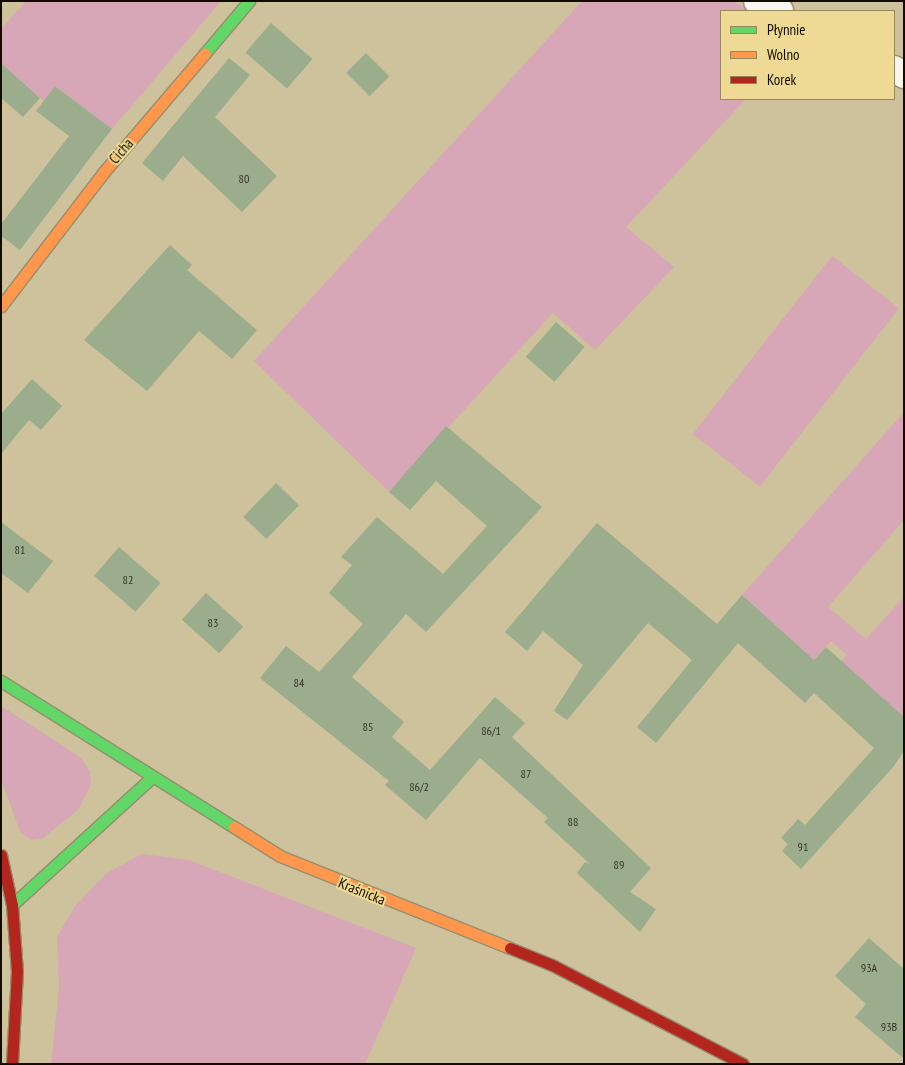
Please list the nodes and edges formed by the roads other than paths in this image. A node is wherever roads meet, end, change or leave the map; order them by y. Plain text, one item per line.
1 (249, 1) edge
2 (757, 1) edge
3 (778, 10) edge
4 (1, 306) edge
5 (1, 681) edge
6 (152, 777) junction
7 (1, 855) edge
8 (12, 905) junction
9 (12, 1064) edge
10 (743, 1064) edge

1 - 4 street, Cicha
2 - 3 street
5 - 6 street, Kraśnicka
6 - 8 street
6 - 10 street, Kraśnicka
7 - 8 street
8 - 9 street

